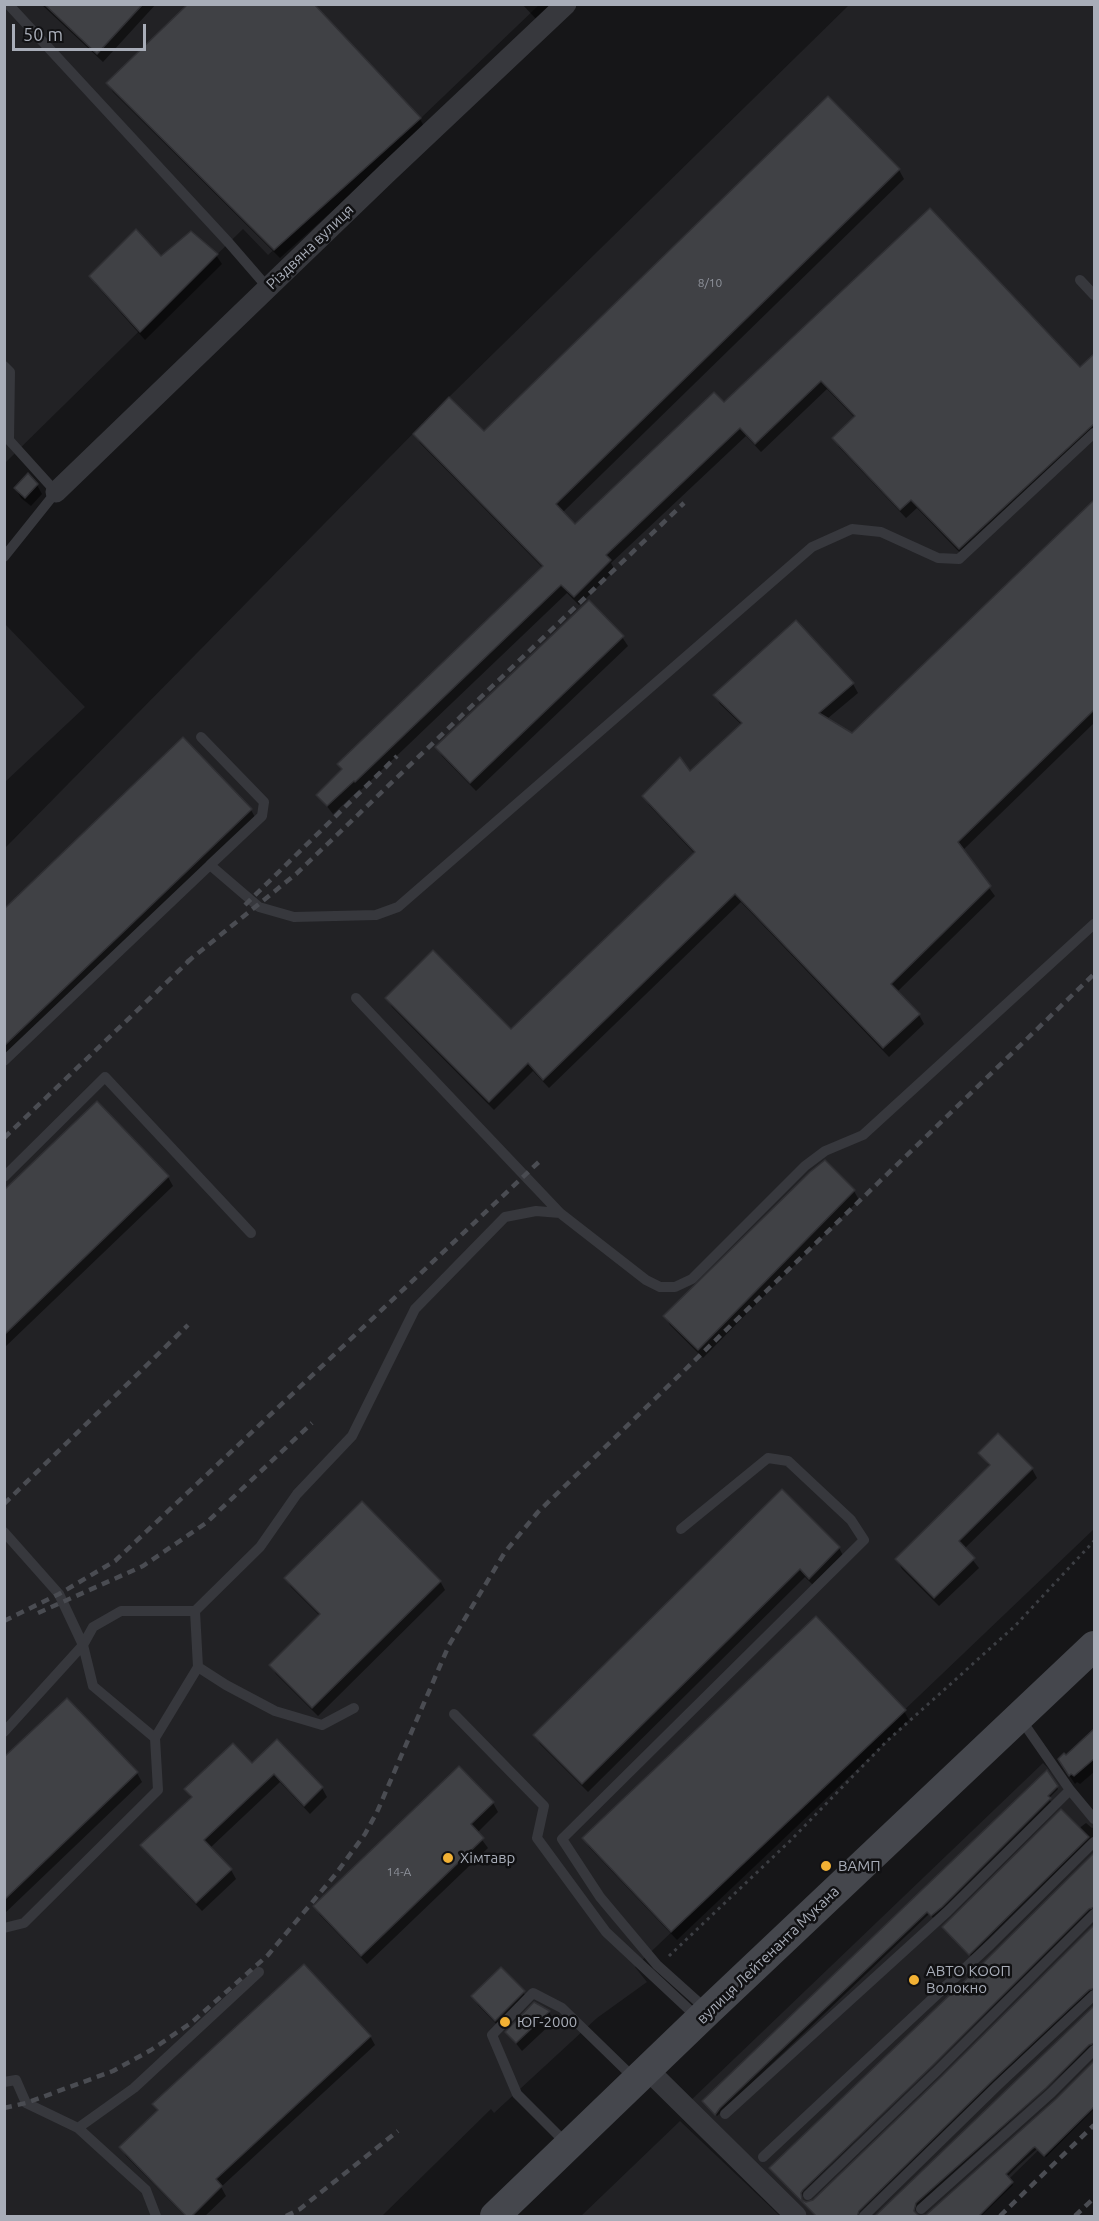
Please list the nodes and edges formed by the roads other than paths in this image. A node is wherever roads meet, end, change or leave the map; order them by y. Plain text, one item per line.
1 (8, 4) edge
2 (566, 4) edge
3 (1080, 280) dead end
4 (268, 288) junction
5 (1095, 295) edge
6 (4, 366) edge
7 (1095, 433) edge
8 (7, 442) edge
9 (56, 492) junction
10 (4, 557) edge
11 (201, 737) dead end
12 (210, 865) junction
13 (1095, 924) edge
14 (356, 998) dead end
15 (4, 1061) edge
16 (4, 1177) edge
17 (560, 1213) junction
18 (251, 1233) dead end
19 (681, 1529) dead end
20 (4, 1532) edge
21 (195, 1611) junction
22 (83, 1645) junction
23 (1095, 1646) edge
24 (198, 1667) junction
25 (354, 1708) dead end
26 (454, 1714) dead end
27 (1020, 1716) junction
28 (4, 1732) edge
29 (155, 1738) junction
30 (1071, 1790) junction
31 (1095, 1819) edge
32 (1095, 1842) edge
33 (1095, 1914) edge
34 (4, 1928) edge
35 (259, 1972) dead end
36 (1095, 1995) edge
37 (704, 2015) junction
38 (1095, 2050) edge
39 (642, 2074) junction
40 (4, 2082) edge
41 (725, 2114) dead end
42 (78, 2128) junction
43 (569, 2145) junction
44 (763, 2157) dead end
45 (808, 2195) dead end
46 (921, 2209) dead end
47 (156, 2217) edge
48 (495, 2217) edge
49 (796, 2217) edge
50 (864, 2217) edge

1 - 4 lane
2 - 4 street, Різдвяна вулиця
3 - 5 lane
4 - 9 street, Різдвяна вулиця
6 - 8 lane
7 - 12 lane
8 - 9 lane
9 - 10 lane
11 - 12 lane
12 - 15 lane
13 - 17 lane
14 - 17 lane
16 - 18 lane
17 - 21 lane
19 - 37 lane
20 - 22 lane
21 - 22 lane
21 - 24 lane
22 - 28 lane
22 - 29 lane
23 - 27 main road, вулиця Лейтенанта Мукана
24 - 25 lane
24 - 29 lane
26 - 37 lane
27 - 30 lane
27 - 37 main road, вулиця Лейтенанта Мукана
29 - 34 lane
30 - 31 lane
30 - 41 lane
32 - 44 lane
33 - 45 lane
35 - 42 lane
36 - 50 lane
37 - 39 main road, вулиця Лейтенанта Мукана
38 - 46 lane
39 - 43 main road, вулиця Лейтенанта Мукана
39 - 43 lane
39 - 49 street
40 - 42 lane
42 - 47 lane
43 - 48 main road, вулиця Лейтенанта Мукана

